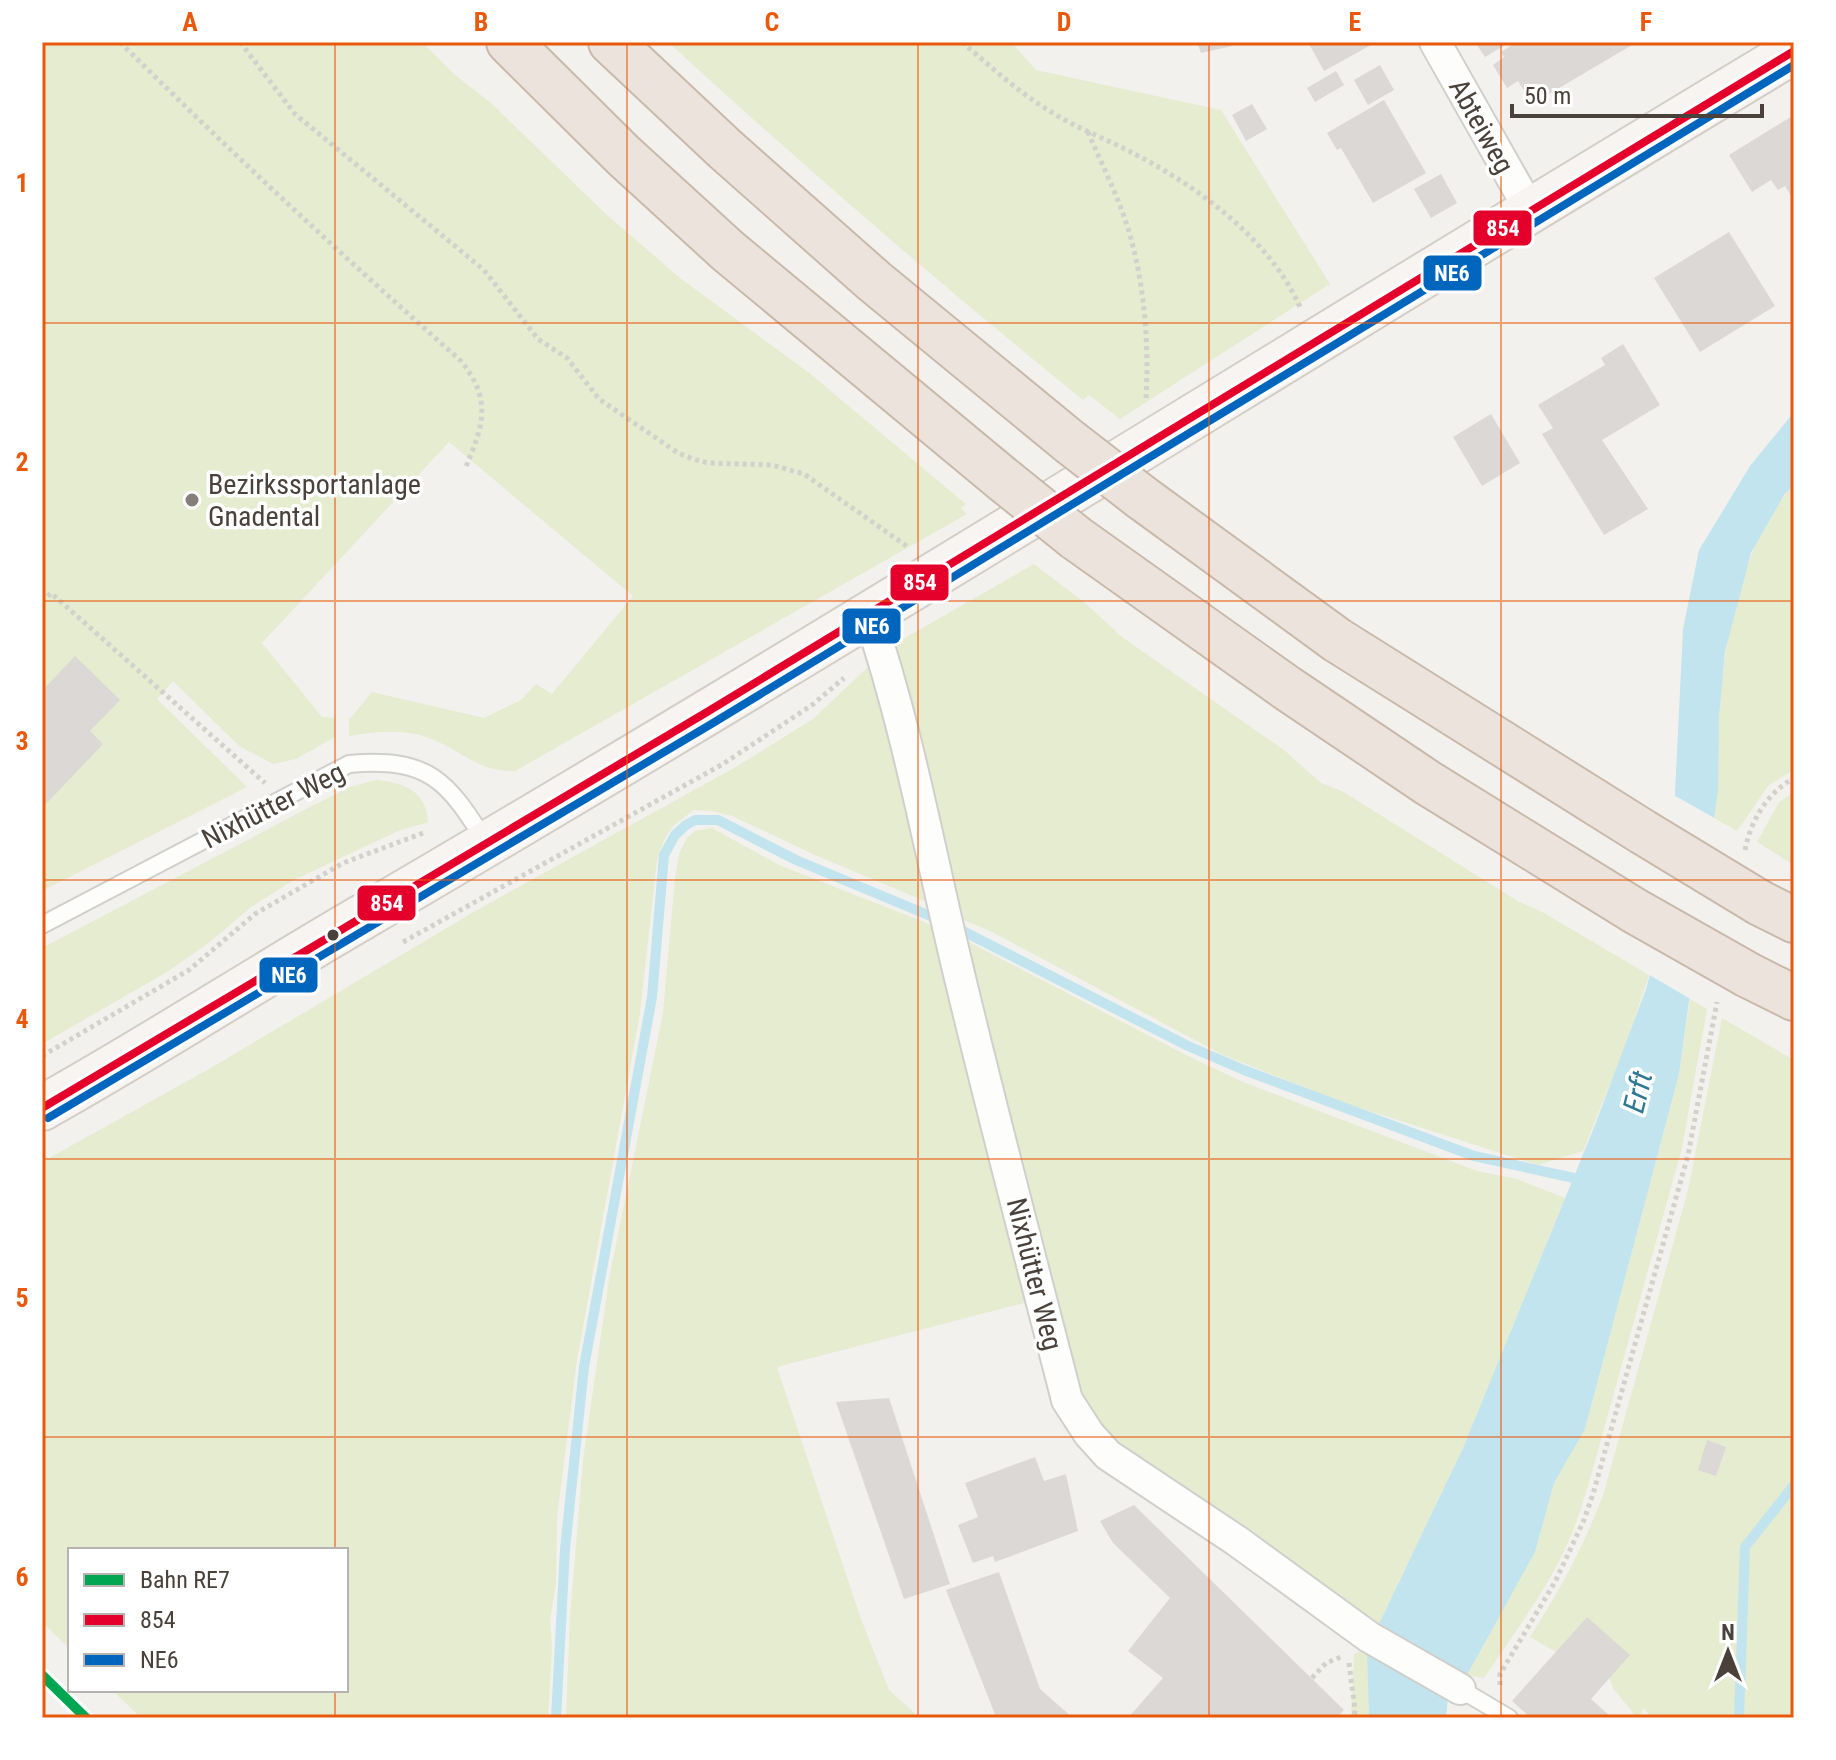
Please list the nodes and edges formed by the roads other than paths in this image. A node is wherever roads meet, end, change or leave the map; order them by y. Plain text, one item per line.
1 (509, 42) edge
2 (611, 42) edge
3 (1435, 42) edge
4 (1794, 51) edge
5 (1530, 210) junction
6 (869, 615) junction
7 (487, 845) junction
8 (1777, 912) edge
9 (42, 925) edge
10 (1794, 998) edge
11 (42, 1108) edge
12 (1460, 1689) joint
13 (1505, 1715) edge

1 - 10 highway, bridge
2 - 8 highway, bridge
3 - 5 street, Abteiweg
4 - 5 main road
5 - 6 main road
6 - 7 main road
6 - 12 street, Nixhütter Weg
7 - 9 lane, Nixhütter Weg
7 - 11 main road
12 - 13 lane, Nixhütter Weg

